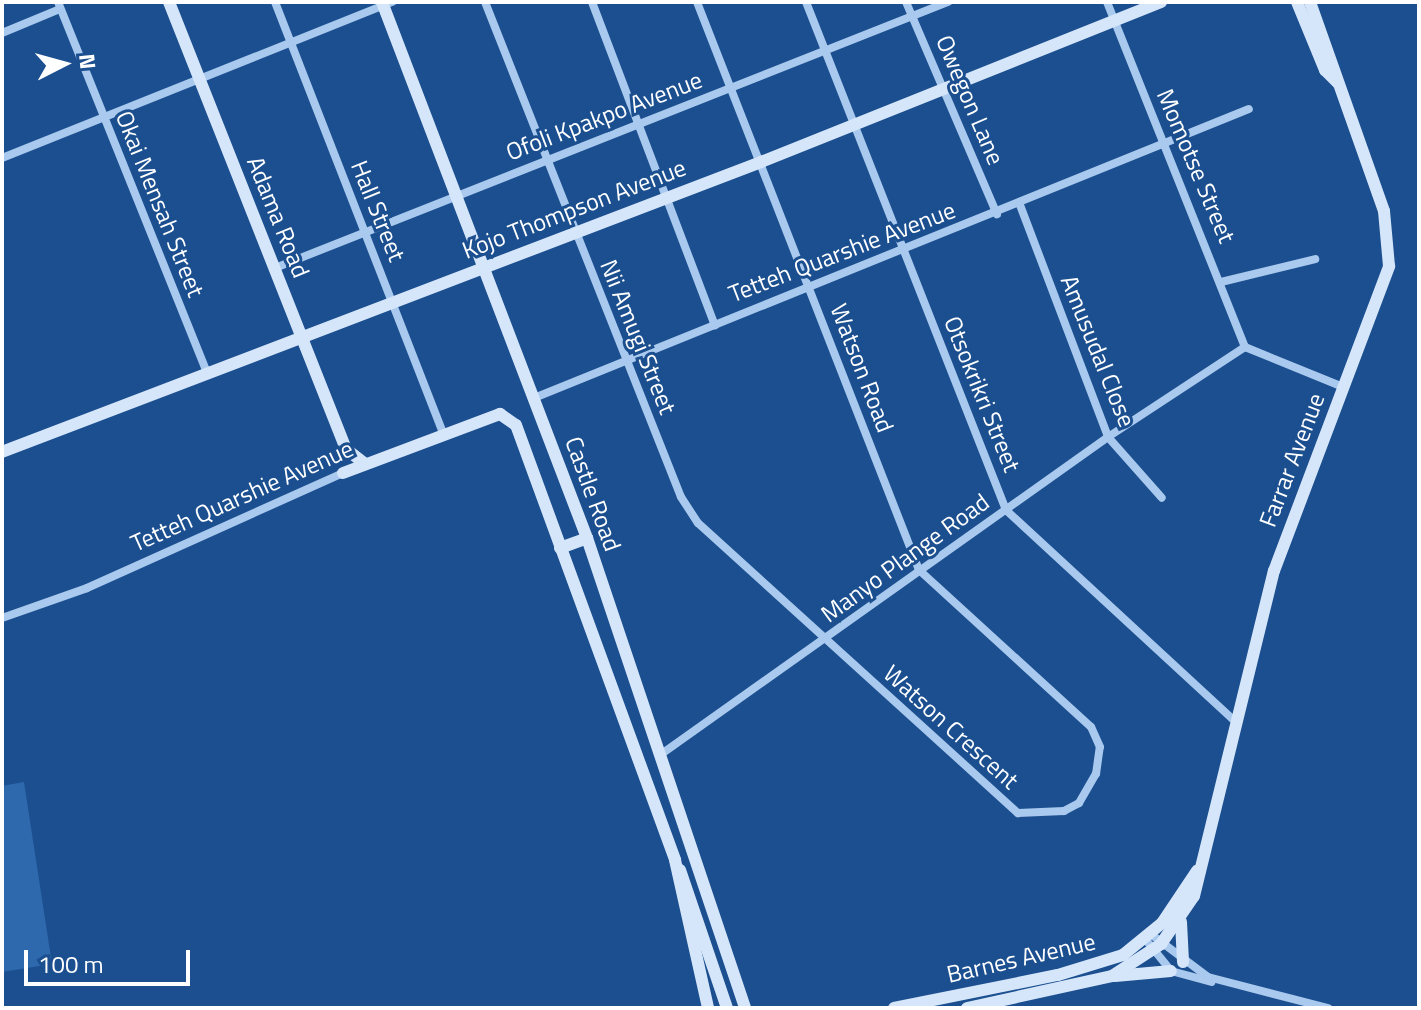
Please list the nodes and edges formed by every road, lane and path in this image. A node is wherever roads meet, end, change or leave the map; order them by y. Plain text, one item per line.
1 (169, 2) edge
2 (275, 2) edge
3 (485, 2) edge
4 (592, 2) edge
5 (697, 2) edge
6 (806, 2) edge
7 (906, 2) edge
8 (948, 2) edge
9 (1107, 2) edge
10 (1161, 2) edge
11 (1297, 2) edge
12 (1310, 2) edge
13 (386, 3) edge
14 (59, 6) edge
15 (912, 17) junction
16 (1114, 18) junction
17 (2, 33) edge
18 (291, 43) junction
19 (824, 52) junction
20 (200, 80) junction
21 (1338, 83) junction
22 (731, 89) junction
23 (941, 89) junction
24 (1249, 109) dead end
25 (103, 116) junction
26 (639, 124) junction
27 (851, 124) junction
28 (1165, 145) junction
29 (2, 158) edge
30 (545, 159) junction
31 (761, 162) junction
32 (665, 195) junction
33 (455, 198) junction
34 (1020, 205) junction
35 (997, 214) junction
36 (573, 230) junction
37 (367, 231) junction
38 (904, 251) junction
39 (1315, 259) dead end
40 (275, 268) junction
41 (483, 268) junction
42 (1221, 282) junction
43 (810, 288) junction
44 (393, 303) junction
45 (715, 325) junction
46 (303, 339) junction
47 (1245, 347) junction
48 (627, 361) junction
49 (208, 375) junction
50 (1343, 387) junction
51 (534, 398) junction
52 (500, 414) joint
53 (444, 435) junction
54 (1108, 437) junction
55 (346, 449) junction
56 (2, 452) edge
57 (365, 464) junction
58 (343, 473) junction
59 (1162, 498) dead end
60 (1006, 510) junction
61 (587, 538) junction
62 (560, 548) junction
63 (919, 570) junction
64 (2, 618) edge
65 (824, 641) junction
66 (1235, 721) junction
67 (660, 755) junction
68 (675, 860) junction
69 (1202, 861) junction
70 (1182, 919) junction
71 (1153, 942) junction
72 (1183, 962) junction
73 (1171, 971) junction
74 (1112, 976) junction
75 (1221, 982) junction
76 (707, 1007) edge
77 (745, 1007) edge
78 (727, 1008) edge
79 (894, 1008) edge
80 (967, 1008) edge
81 (1328, 1008) edge

1 - 20 main road, Adama Road
2 - 18 street, Hall Street
3 - 30 street, Nii Amugi Street
4 - 26 street
5 - 22 street, Watson Road
6 - 19 street, Otsokrikri Street
7 - 15 street, Owegon Lane
8 - 15 street, Ofoli Kpakpo Avenue
9 - 16 street, Momotse Street
10 - 16 main road, Kojo Thompson Avenue
11 - 21 main road, Farrar Avenue
12 - 21 main road, Farrar Avenue
13 - 18 street
13 - 33 main road, Castle Road
14 - 17 street
14 - 25 street, Okai Mensah Street
15 - 19 street, Ofoli Kpakpo Avenue
15 - 23 street, Owegon Lane
16 - 23 main road, Kojo Thompson Avenue
16 - 28 street, Momotse Street
18 - 20 street
18 - 37 street, Hall Street
19 - 22 street, Ofoli Kpakpo Avenue
19 - 27 street, Otsokrikri Street
20 - 25 street
20 - 40 main road, Adama Road
21 - 50 main road, Farrar Avenue
22 - 26 street, Ofoli Kpakpo Avenue
22 - 31 street, Watson Road
23 - 27 main road, Kojo Thompson Avenue
23 - 35 street, Owegon Lane
24 - 28 street, Tetteh Quarshie Avenue
25 - 29 street
25 - 49 street, Okai Mensah Street
26 - 30 street, Ofoli Kpakpo Avenue
26 - 32 street
27 - 31 main road, Kojo Thompson Avenue
27 - 38 street, Otsokrikri Street
28 - 34 street, Tetteh Quarshie Avenue
28 - 42 street, Momotse Street
30 - 33 street, Ofoli Kpakpo Avenue
30 - 36 street, Nii Amugi Street
31 - 32 main road, Kojo Thompson Avenue
31 - 43 street, Watson Road
32 - 36 main road, Kojo Thompson Avenue
32 - 45 street
33 - 37 street, Ofoli Kpakpo Avenue
33 - 41 main road, Castle Road
34 - 35 street, Tetteh Quarshie Avenue
34 - 54 street, Amusudal Close
35 - 38 street, Tetteh Quarshie Avenue
36 - 41 main road, Kojo Thompson Avenue
36 - 48 street, Nii Amugi Street
37 - 40 street, Ofoli Kpakpo Avenue
37 - 44 street, Hall Street
38 - 43 street, Tetteh Quarshie Avenue
38 - 60 street, Otsokrikri Street
39 - 42 street
40 - 46 main road, Adama Road
41 - 44 main road, Kojo Thompson Avenue
41 - 51 main road, Castle Road
42 - 47 street, Momotse Street
43 - 45 street, Tetteh Quarshie Avenue
43 - 63 street, Watson Road
44 - 46 main road, Kojo Thompson Avenue
44 - 53 street, Hall Street
45 - 48 street, Tetteh Quarshie Avenue
46 - 49 main road, Kojo Thompson Avenue
46 - 55 main road, Adama Road
47 - 50 street
47 - 54 street, Manyo Plange Road
48 - 51 street, Tetteh Quarshie Avenue
48 - 65 street, Nii Amugi Street
49 - 56 main road, Kojo Thompson Avenue
50 - 66 main road, Farrar Avenue
51 - 61 main road, Castle Road
52 - 53 main road, Tetteh Quarshie Avenue
52 - 62 main road, Castle Road
53 - 57 main road, Tetteh Quarshie Avenue
54 - 59 street, Amusudal Close
54 - 60 street, Manyo Plange Road
55 - 57 main road
55 - 58 main road, Adama Road
57 - 58 main road, Tetteh Quarshie Avenue
58 - 64 street, Tetteh Quarshie Avenue
60 - 63 street, Manyo Plange Road
60 - 66 street, Otsokrikri Street
61 - 62 main road
61 - 67 main road, Castle Road
62 - 68 main road, Castle Road
63 - 65 street, Manyo Plange Road
63 - 65 street, Watson Crescent
65 - 67 street, Manyo Plange Road
66 - 69 main road, Farrar Avenue
67 - 77 main road, Castle Road
68 - 76 main road, Castle Road
68 - 78 main road
69 - 70 main road, Farrar Avenue
69 - 71 main road, Farrar Avenue
70 - 71 main road, Barnes Avenue
70 - 72 main road
71 - 72 street
71 - 73 street
71 - 74 main road, Barnes Avenue
71 - 79 main road, Barnes Avenue
72 - 75 street
73 - 74 main road
73 - 75 street
74 - 80 main road, Barnes Avenue
75 - 81 street

